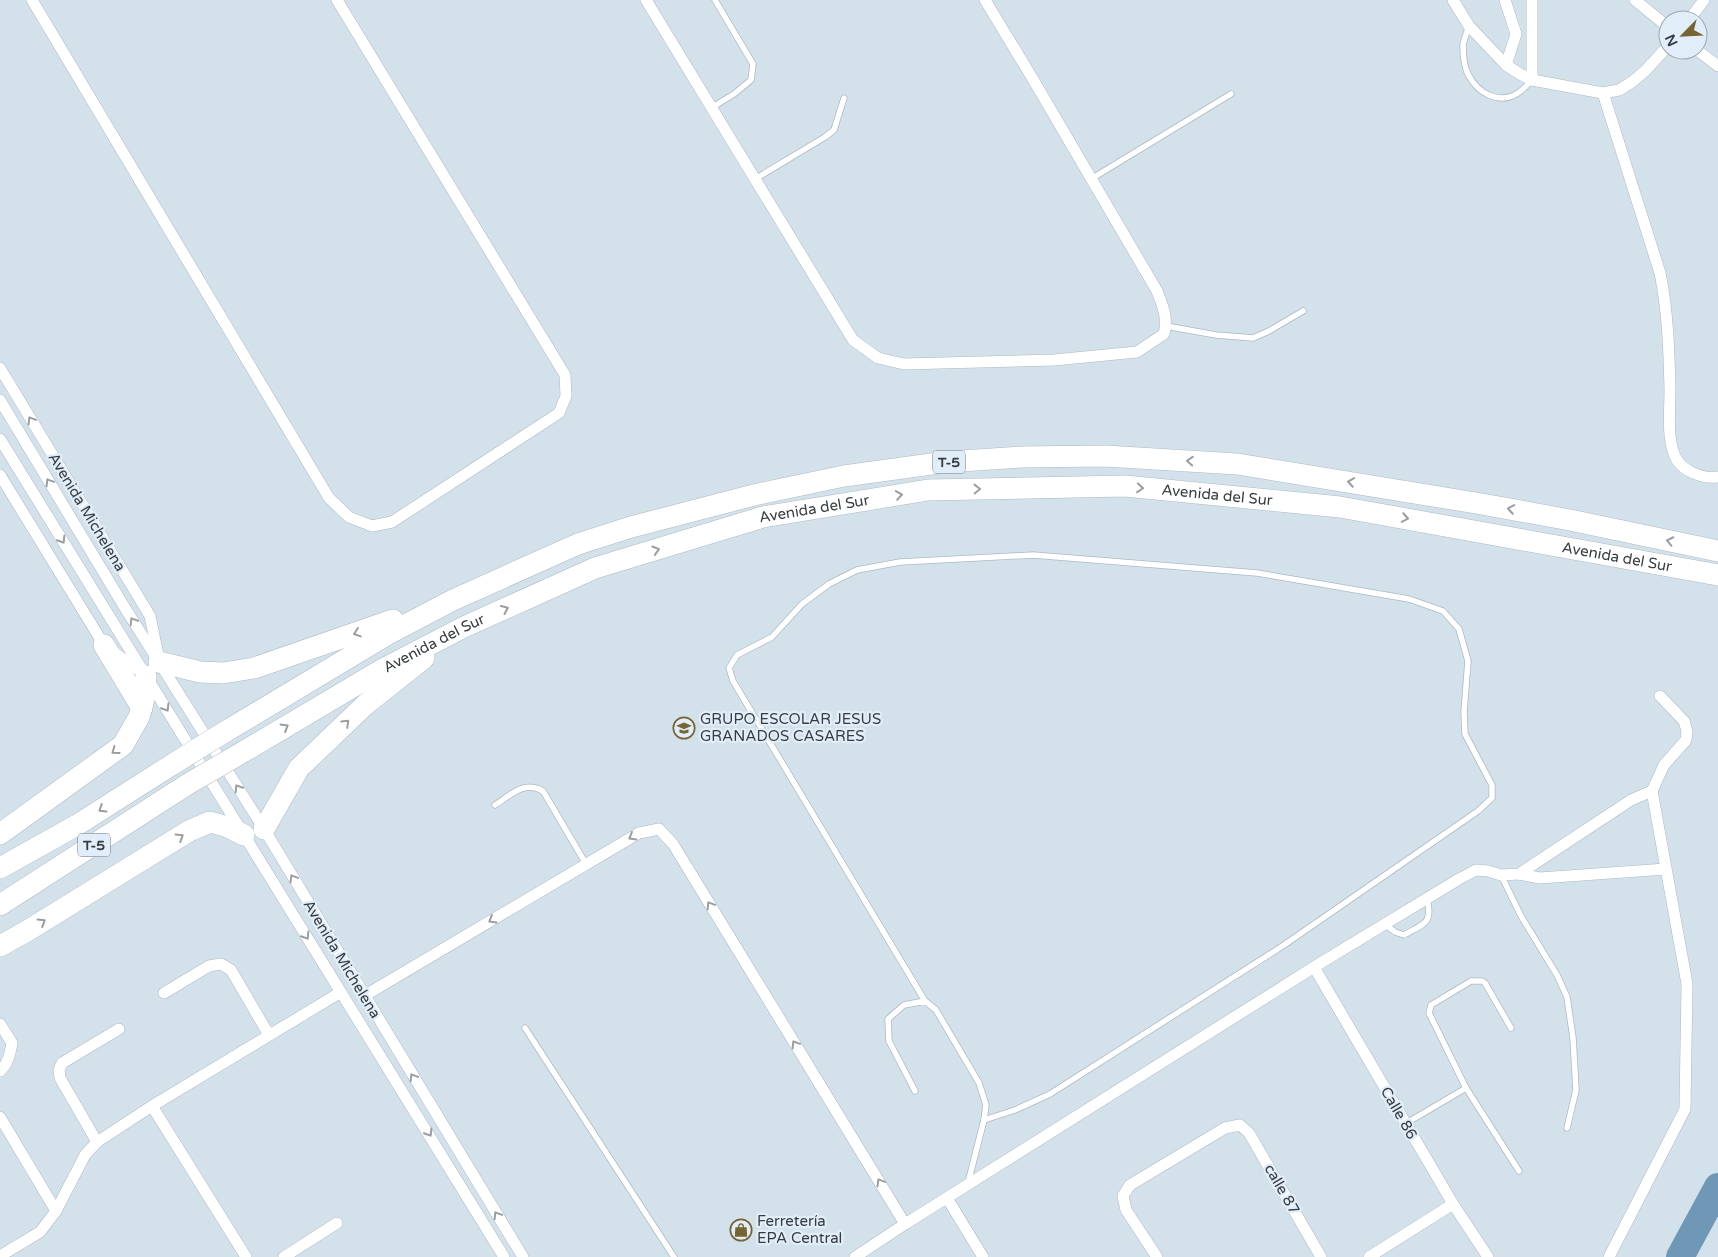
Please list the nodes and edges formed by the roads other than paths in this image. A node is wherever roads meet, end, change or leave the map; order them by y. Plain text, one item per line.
1 (32, 0) edge
2 (337, 0) edge
3 (646, 0) edge
4 (715, 0) edge
5 (985, 0) edge
6 (1453, 0) edge
7 (1505, 0) edge
8 (1532, 0) edge
9 (1635, 0) edge
10 (1658, 19) edge
11 (1469, 26) junction
12 (1658, 57) edge
13 (1708, 58) edge
14 (1506, 65) junction
15 (1718, 66) edge
16 (1532, 80) junction
17 (1603, 93) junction
18 (1231, 94) dead end
19 (844, 98) dead end
20 (711, 108) junction
21 (755, 179) junction
22 (1091, 179) junction
23 (1303, 311) dead end
24 (1166, 326) junction
25 (0, 368) edge
26 (0, 400) edge
27 (0, 439) edge
28 (0, 474) edge
29 (1718, 477) edge
30 (1718, 551) edge
31 (1718, 575) edge
32 (453, 600) junction
33 (464, 627) junction
34 (104, 645) junction
35 (153, 669) junction
36 (1660, 696) dead end
37 (142, 708) junction
38 (1652, 791) junction
39 (495, 805) dead end
40 (254, 832) junction
41 (0, 834) edge
42 (586, 864) junction
43 (3, 867) edge
44 (1666, 869) junction
45 (1501, 874) junction
46 (1519, 874) junction
47 (1427, 898) junction
48 (0, 905) edge
49 (1385, 924) junction
50 (0, 946) edge
51 (1314, 967) junction
52 (341, 992) junction
53 (164, 994) dead end
54 (364, 996) junction
55 (926, 1000) junction
56 (0, 1024) edge
57 (525, 1028) dead end
58 (1511, 1028) dead end
59 (119, 1029) dead end
60 (269, 1035) junction
61 (0, 1071) edge
62 (1466, 1088) junction
63 (915, 1091) dead end
64 (152, 1106) junction
65 (0, 1117) edge
66 (984, 1120) junction
67 (1405, 1124) junction
68 (1567, 1128) dead end
69 (97, 1142) junction
70 (1519, 1171) dead end
71 (967, 1185) junction
72 (947, 1198) junction
73 (1453, 1204) junction
74 (56, 1211) junction
75 (337, 1223) dead end
76 (905, 1224) junction
77 (0, 1256) edge
78 (246, 1257) edge
79 (284, 1257) edge
80 (504, 1257) edge
81 (523, 1257) edge
82 (674, 1257) edge
83 (855, 1257) edge
84 (983, 1257) edge
85 (1157, 1257) edge
86 (1320, 1257) edge
87 (1369, 1257) edge
88 (1488, 1257) edge
89 (1609, 1257) edge

1 - 2 street
3 - 20 street
4 - 20 lane
5 - 22 street
6 - 11 street
7 - 14 street
8 - 16 street
9 - 10 street
11 - 14 street
11 - 16 lane
12 - 17 street
13 - 15 street
14 - 16 street
16 - 17 street
17 - 29 street
18 - 22 lane
19 - 21 lane
20 - 21 street
21 - 24 street
22 - 24 street
23 - 24 lane
35 -> 25 street, Avenida Michelena
35 -> 26 street, Avenida Michelena
27 -> 35 street, Avenida Michelena
28 - 34 street
30 -> 32 highway, Avenida del Sur / T-5
33 -> 31 highway, Avenida del Sur / T-5
32 -> 35 highway
32 -> 43 highway, Avenida del Sur / T-5, bridge
40 -> 33 highway
48 -> 33 highway, Avenida del Sur / T-5, bridge
34 - 35 street, Avenida Michelena
34 - 37 highway
35 - 37 highway
40 -> 35 street, Avenida Michelena
35 -> 40 street, Avenida Michelena
36 - 38 street
37 -> 41 highway
38 - 44 street
38 - 46 street
39 - 42 lane
50 -> 40 highway
40 -> 52 street, Avenida Michelena
54 -> 40 street, Avenida Michelena
42 -> 54 street
76 -> 42 street
44 - 46 street
44 - 89 street
45 - 46 street
45 - 47 street
45 - 68 lane
47 - 49 street
47 - 49 lane
49 - 51 street
51 - 67 street, Calle 86
51 - 71 street
52 - 60 street
52 -> 80 street, Avenida Michelena
53 - 60 street
81 -> 54 street, Avenida Michelena
55 - 63 lane
55 - 66 lane
55 - 66 lane
56 - 61 street
57 - 82 lane
58 - 62 lane
59 - 69 street
60 - 64 street
62 - 67 lane
62 - 70 lane
64 - 69 street
64 - 78 street
65 - 74 street
66 - 71 lane
67 - 73 street, Calle 86
69 - 74 street
71 - 72 street
72 - 76 street
72 - 84 street
73 - 87 street
73 - 88 street, Calle 86
74 - 77 street
75 - 79 street
76 - 83 street
85 - 86 street, calle 87

